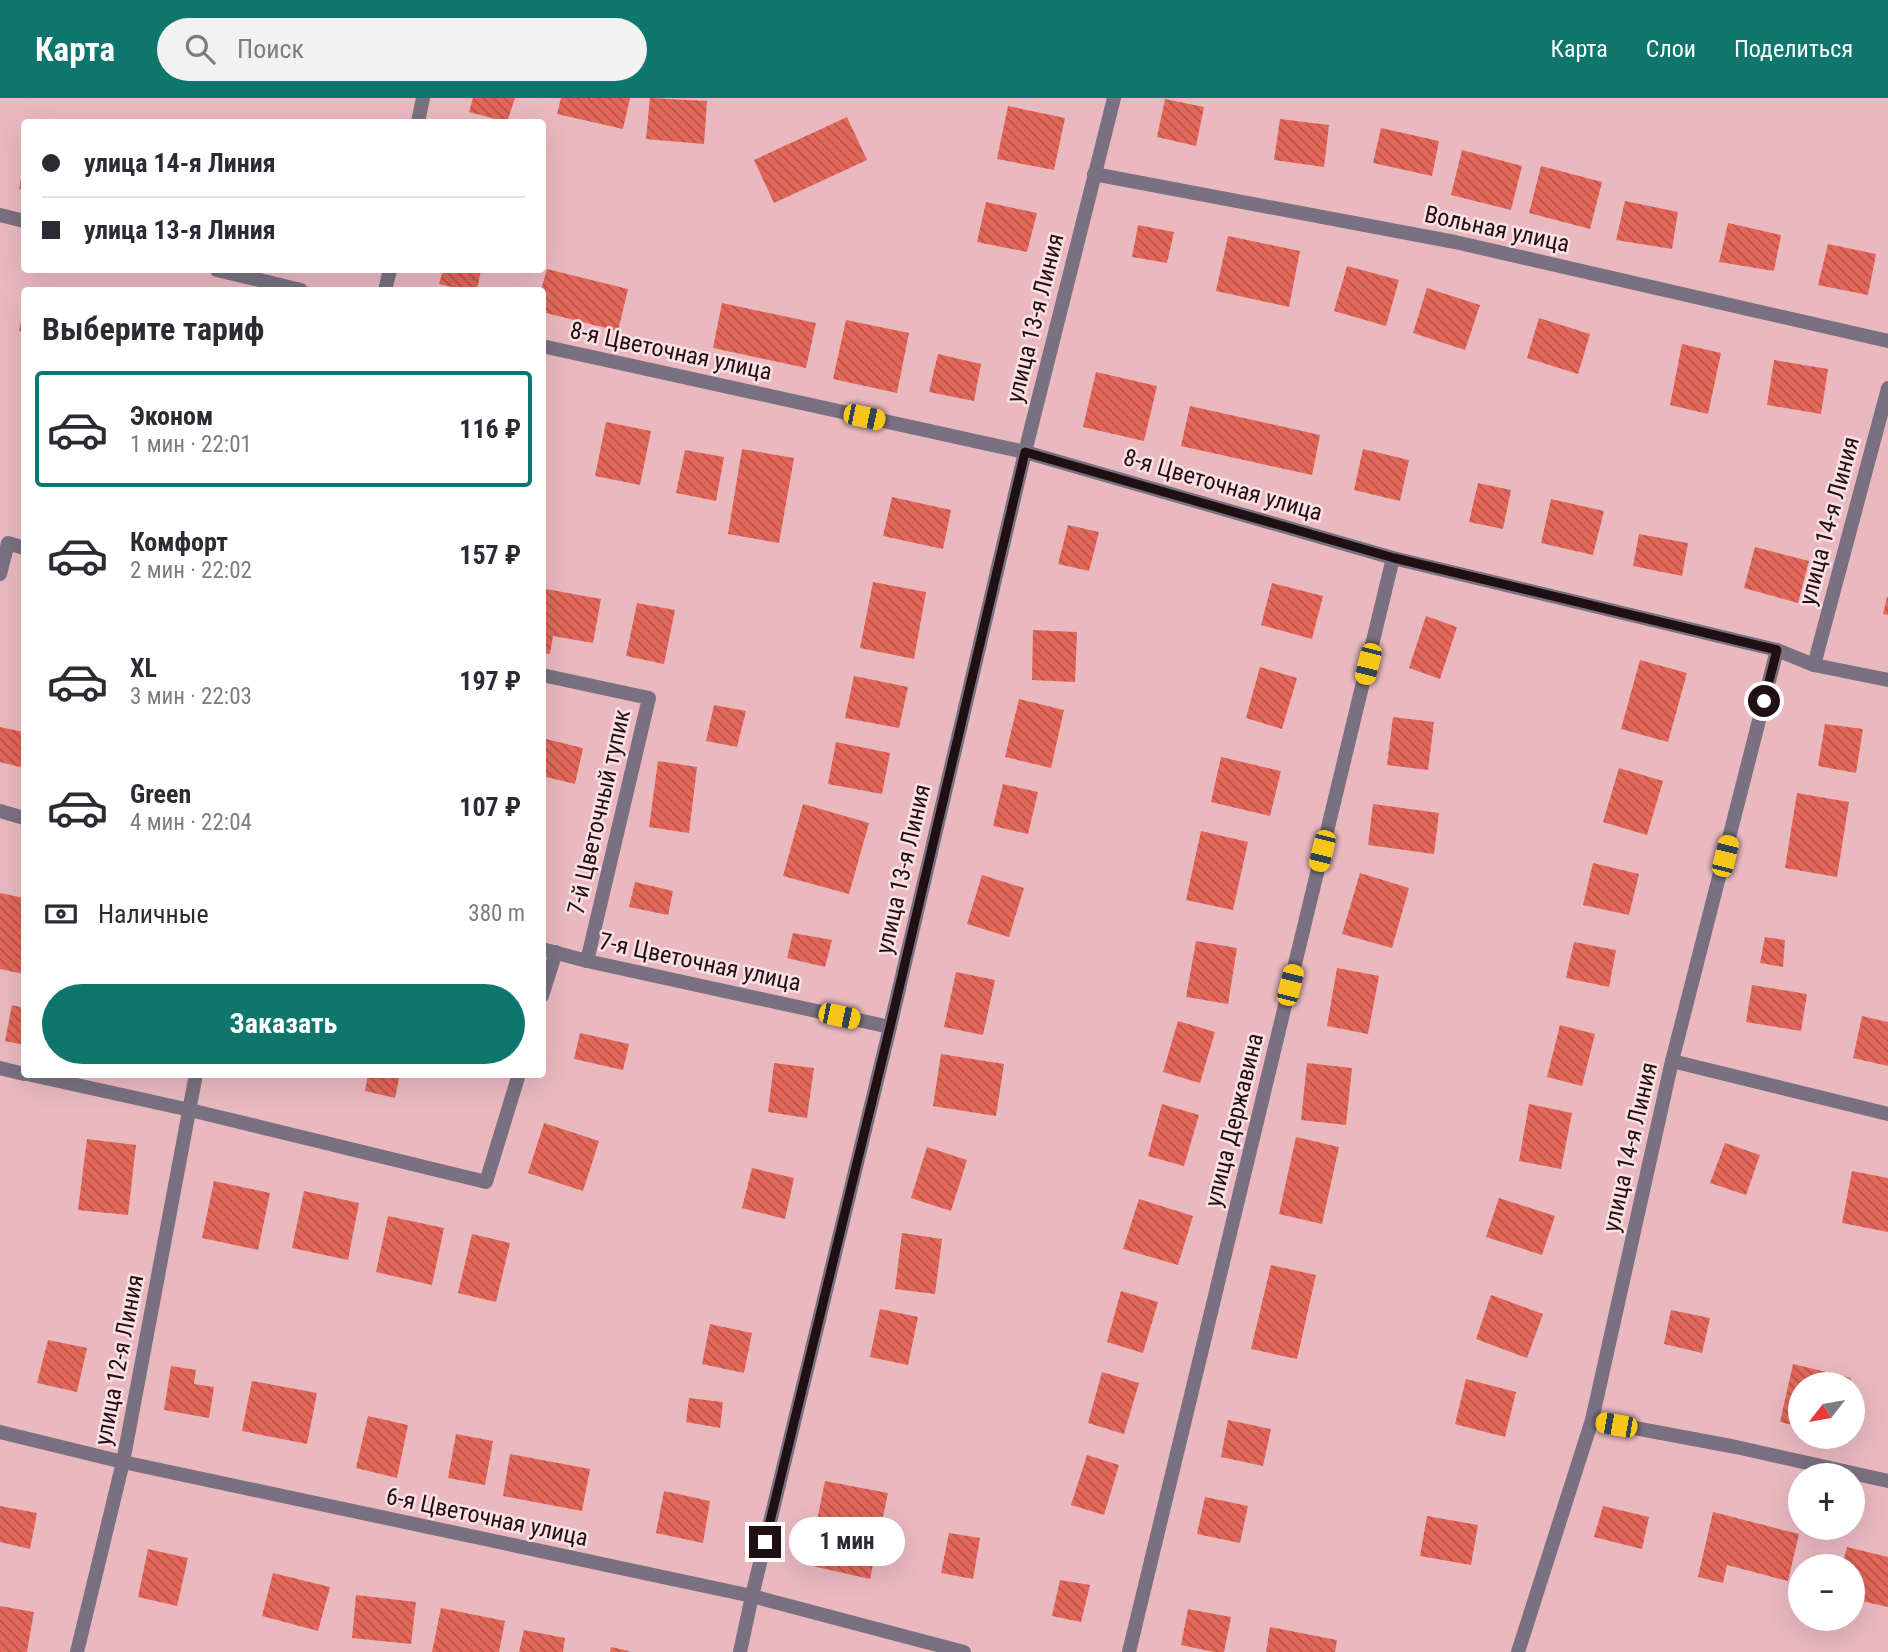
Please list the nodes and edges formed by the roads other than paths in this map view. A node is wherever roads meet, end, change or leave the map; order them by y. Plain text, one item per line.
1 (423, 98) edge
2 (1114, 98) edge
3 (419, 119) edge
4 (1094, 174) junction
5 (0, 215) edge
6 (21, 220) edge
7 (230, 273) edge
8 (288, 287) edge
9 (1888, 341) edge
10 (546, 347) edge
11 (1888, 388) edge
12 (1025, 452) junction
13 (21, 547) edge
14 (1394, 558) junction
15 (0, 574) edge
16 (1777, 650) junction
17 (1814, 665) junction
18 (546, 677) edge
19 (1888, 680) edge
20 (0, 811) edge
21 (21, 817) edge
22 (549, 951) edge
23 (587, 961) junction
24 (546, 970) edge
25 (890, 1027) junction
26 (1672, 1062) junction
27 (0, 1069) edge
28 (21, 1073) edge
29 (44, 1078) edge
30 (195, 1078) edge
31 (518, 1078) edge
32 (190, 1110) junction
33 (1888, 1114) edge
34 (1592, 1420) junction
35 (0, 1432) edge
36 (123, 1462) junction
37 (1888, 1481) edge
38 (752, 1597) junction
39 (77, 1652) edge
40 (740, 1652) edge
41 (964, 1652) edge
42 (1129, 1652) edge
43 (1518, 1652) edge

1 - 3 lane
2 - 4 lane, улица 13-я Линия
4 - 9 lane, Вольная улица
4 - 12 lane, улица 13-я Линия
5 - 6 lane
7 - 8 lane
10 - 12 lane, 8-я Цветочная улица
11 - 17 lane, улица 14-я Линия
12 - 14 lane, 8-я Цветочная улица
12 - 25 lane, улица 13-я Линия
13 - 15 lane
14 - 16 lane, 8-я Цветочная улица
14 - 42 lane, улица Державина
16 - 17 lane, 8-я Цветочная улица
16 - 26 lane, улица 14-я Линия
17 - 19 lane, 8-я Цветочная улица
18 - 23 lane, 7-й Цветочный тупик
20 - 21 lane
22 - 23 lane, 7-я Цветочная улица
22 - 24 lane
23 - 25 lane, 7-я Цветочная улица
25 - 38 lane, улица 13-я Линия
26 - 33 lane
26 - 34 lane, улица 14-я Линия
27 - 28 lane
29 - 32 lane
30 - 32 lane, улица 12-я Линия
31 - 32 lane
32 - 36 lane, улица 12-я Линия
34 - 37 lane
34 - 43 lane, улица 14-я Линия
35 - 36 lane, 6-я Цветочная улица
36 - 38 lane, 6-я Цветочная улица
36 - 39 lane, улица 12-я Линия
38 - 40 lane, улица 13-я Линия
38 - 41 lane, 6-я Цветочная улица

